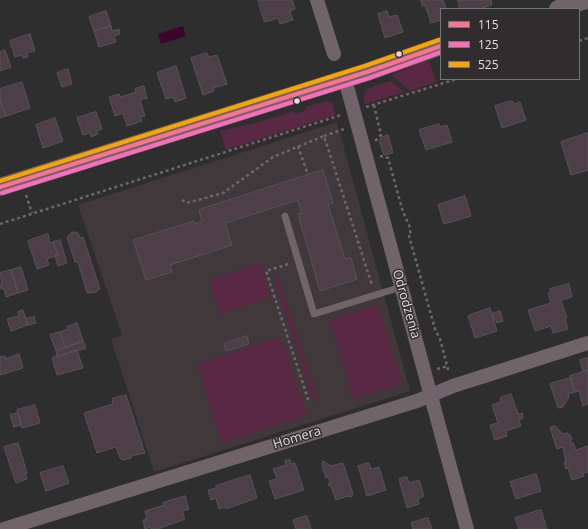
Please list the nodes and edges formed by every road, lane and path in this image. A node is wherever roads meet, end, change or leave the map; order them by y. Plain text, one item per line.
1 (317, 0) edge
2 (586, 0) edge
3 (561, 8) edge
4 (440, 46) edge
5 (334, 54) dead end
6 (345, 79) junction
7 (454, 80) edge
8 (374, 105) junction
9 (365, 107) dead end
10 (343, 114) dead end
11 (347, 128) dead end
12 (324, 136) junction
13 (375, 141) dead end
14 (298, 146) junction
15 (379, 156) dead end
16 (308, 175) dead end
17 (0, 187) edge
18 (182, 200) dead end
19 (285, 216) dead end
20 (0, 224) edge
21 (298, 260) junction
22 (401, 287) junction
23 (376, 295) junction
24 (588, 343) edge
25 (453, 386) junction
26 (432, 396) junction
27 (309, 402) dead end
28 (4, 529) edge
29 (467, 529) edge

1 - 5 street
2 - 3 street
4 - 6 street
6 - 17 street
6 - 22 street, Odrodzenia
7 - 8 path
8 - 9 path
8 - 13 path
10 - 20 path
11 - 12 path
12 - 14 path
12 - 23 path
14 - 16 path
14 - 18 path
15 - 25 path
19 - 21 lane
21 - 23 lane
21 - 27 path
22 - 23 lane
22 - 26 street, Odrodzenia
24 - 25 street, Homera
25 - 26 street, Homera
26 - 28 street, Homera
26 - 29 street, Odrodzenia

